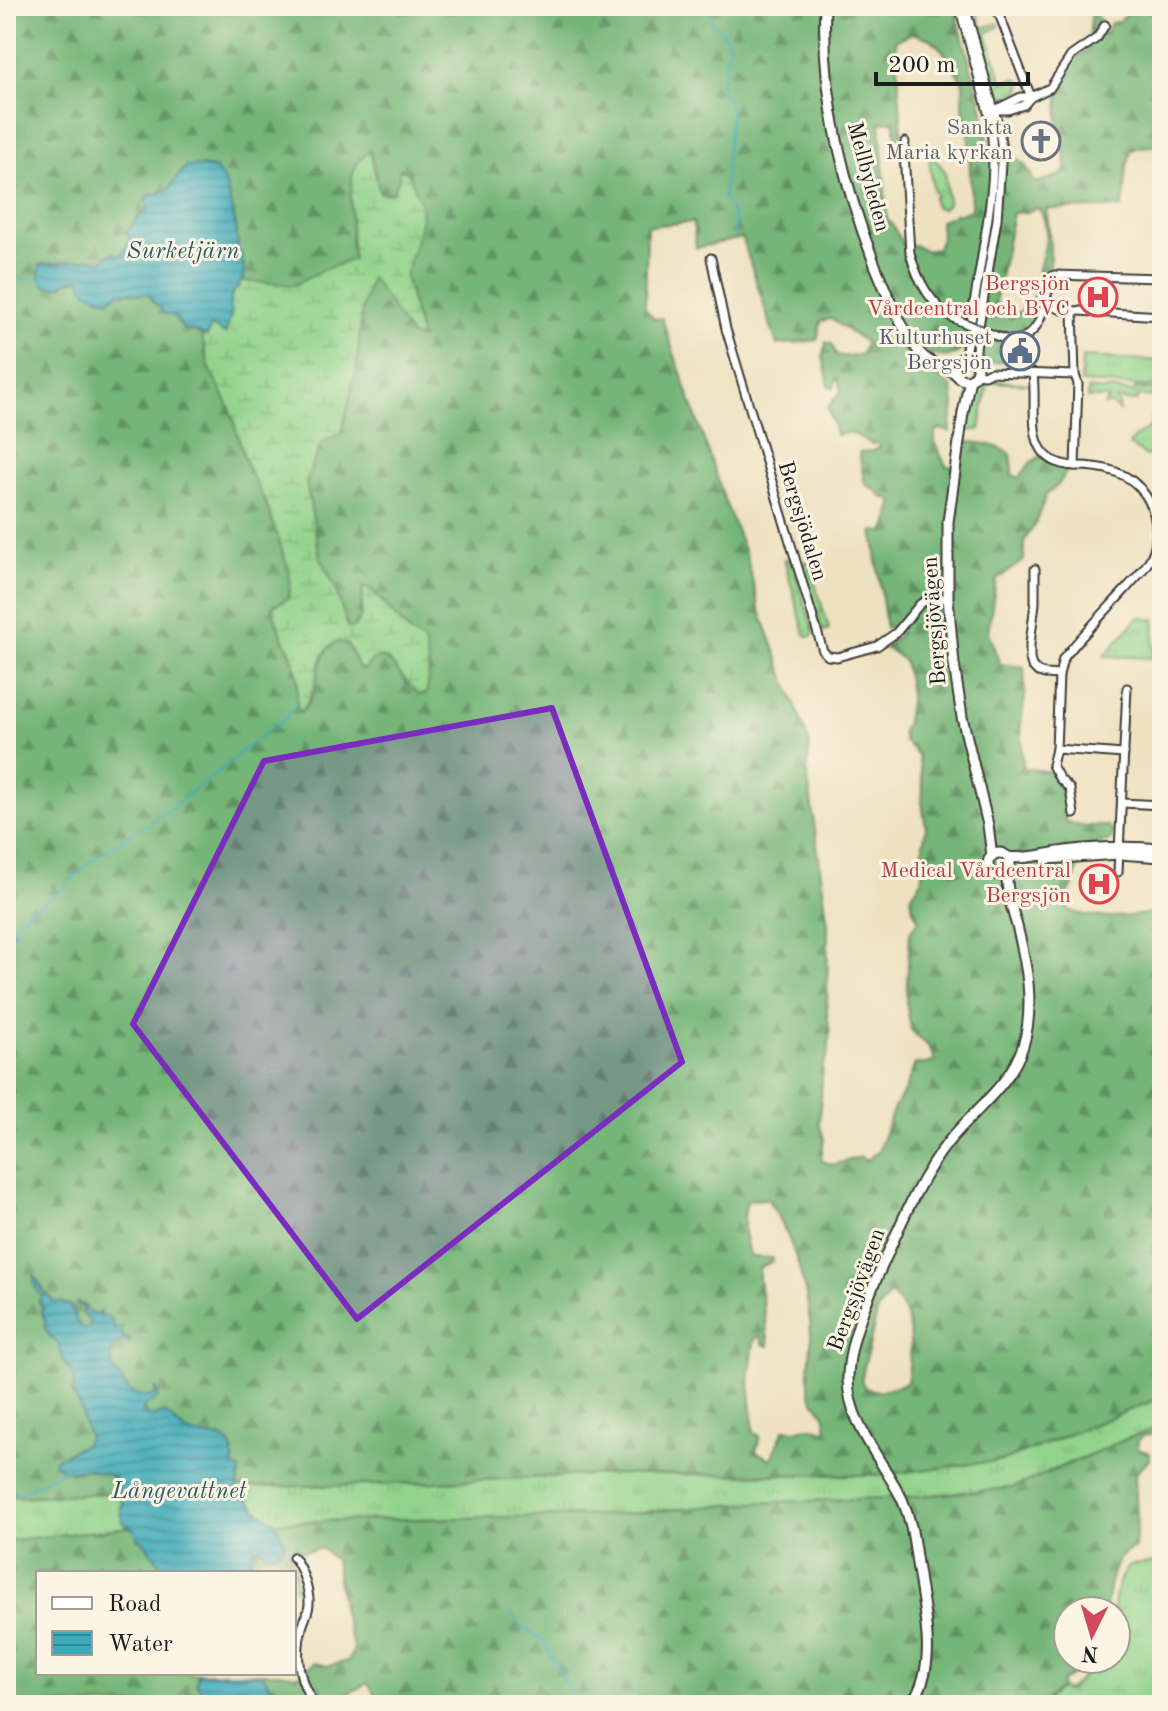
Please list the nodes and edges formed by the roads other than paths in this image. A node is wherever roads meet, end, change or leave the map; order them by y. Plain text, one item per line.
1 (825, 6) edge
2 (959, 6) edge
3 (965, 6) edge
4 (996, 6) edge
5 (1105, 25) dead end
6 (991, 96) junction
7 (1031, 97) junction
8 (1007, 107) junction
9 (991, 111) junction
10 (999, 128) junction
11 (905, 142) dead end
12 (711, 258) dead end
13 (1162, 278) edge
14 (1045, 303) junction
15 (1073, 311) junction
16 (1162, 316) edge
17 (958, 368) junction
18 (974, 371) junction
19 (1033, 374) junction
20 (1075, 375) junction
21 (963, 413) junction
22 (1075, 466) junction
23 (1035, 569) dead end
24 (948, 598) junction
25 (1059, 675) junction
26 (1127, 688) dead end
27 (1056, 749) junction
28 (1124, 754) junction
29 (1122, 803) junction
30 (1162, 805) edge
31 (1074, 814) dead end
32 (988, 825) junction
33 (1162, 849) edge
34 (1119, 850) junction
35 (992, 856) junction
36 (1006, 856) junction
37 (1162, 857) edge
38 (1008, 871) junction
39 (1118, 872) dead end
40 (995, 875) junction
41 (1013, 910) junction
42 (293, 1557) dead end
43 (315, 1705) edge
44 (911, 1705) edge

1 - 17 main road, Mellbyleden
2 - 9 street, Bergsjövägen
3 - 6 street, Bergsjövägen
4 - 7 street
5 - 7 street
6 - 8 street
6 - 9 street, Bergsjövägen
7 - 8 street
8 - 9 street
8 - 10 street
9 - 10 street, Bergsjövägen
9 - 17 street, Bergsjövägen
10 - 18 street, Bergsjövägen
11 - 14 street, bridge
12 - 24 street, Bergsjödalen
13 - 14 street
14 - 15 street
15 - 16 street
15 - 20 street
17 - 18 main road
17 - 18 main road
17 - 21 main road, Bergsjövägen
18 - 19 street
18 - 21 main road, Bergsjövägen
19 - 20 street
19 - 22 street
20 - 22 street
21 - 24 main road, Bergsjövägen
22 - 25 street
23 - 25 street
24 - 32 main road, Bergsjövägen
25 - 27 street
26 - 28 street
27 - 28 street
27 - 31 street
28 - 29 street
29 - 30 street
29 - 34 street
32 - 35 main road, Bergsjövägen
32 - 36 main road, Bergsjövägen
33 - 34 main road
34 - 36 main road
34 - 37 main road
34 - 38 main road
34 - 39 street
35 - 36 main road
35 - 40 main road, Bergsjövägen
36 - 38 main road, Bergsjövägen
38 - 40 main road
38 - 41 main road, Bergsjövägen
40 - 41 main road, Bergsjövägen
41 - 44 main road, Bergsjövägen
42 - 43 street

